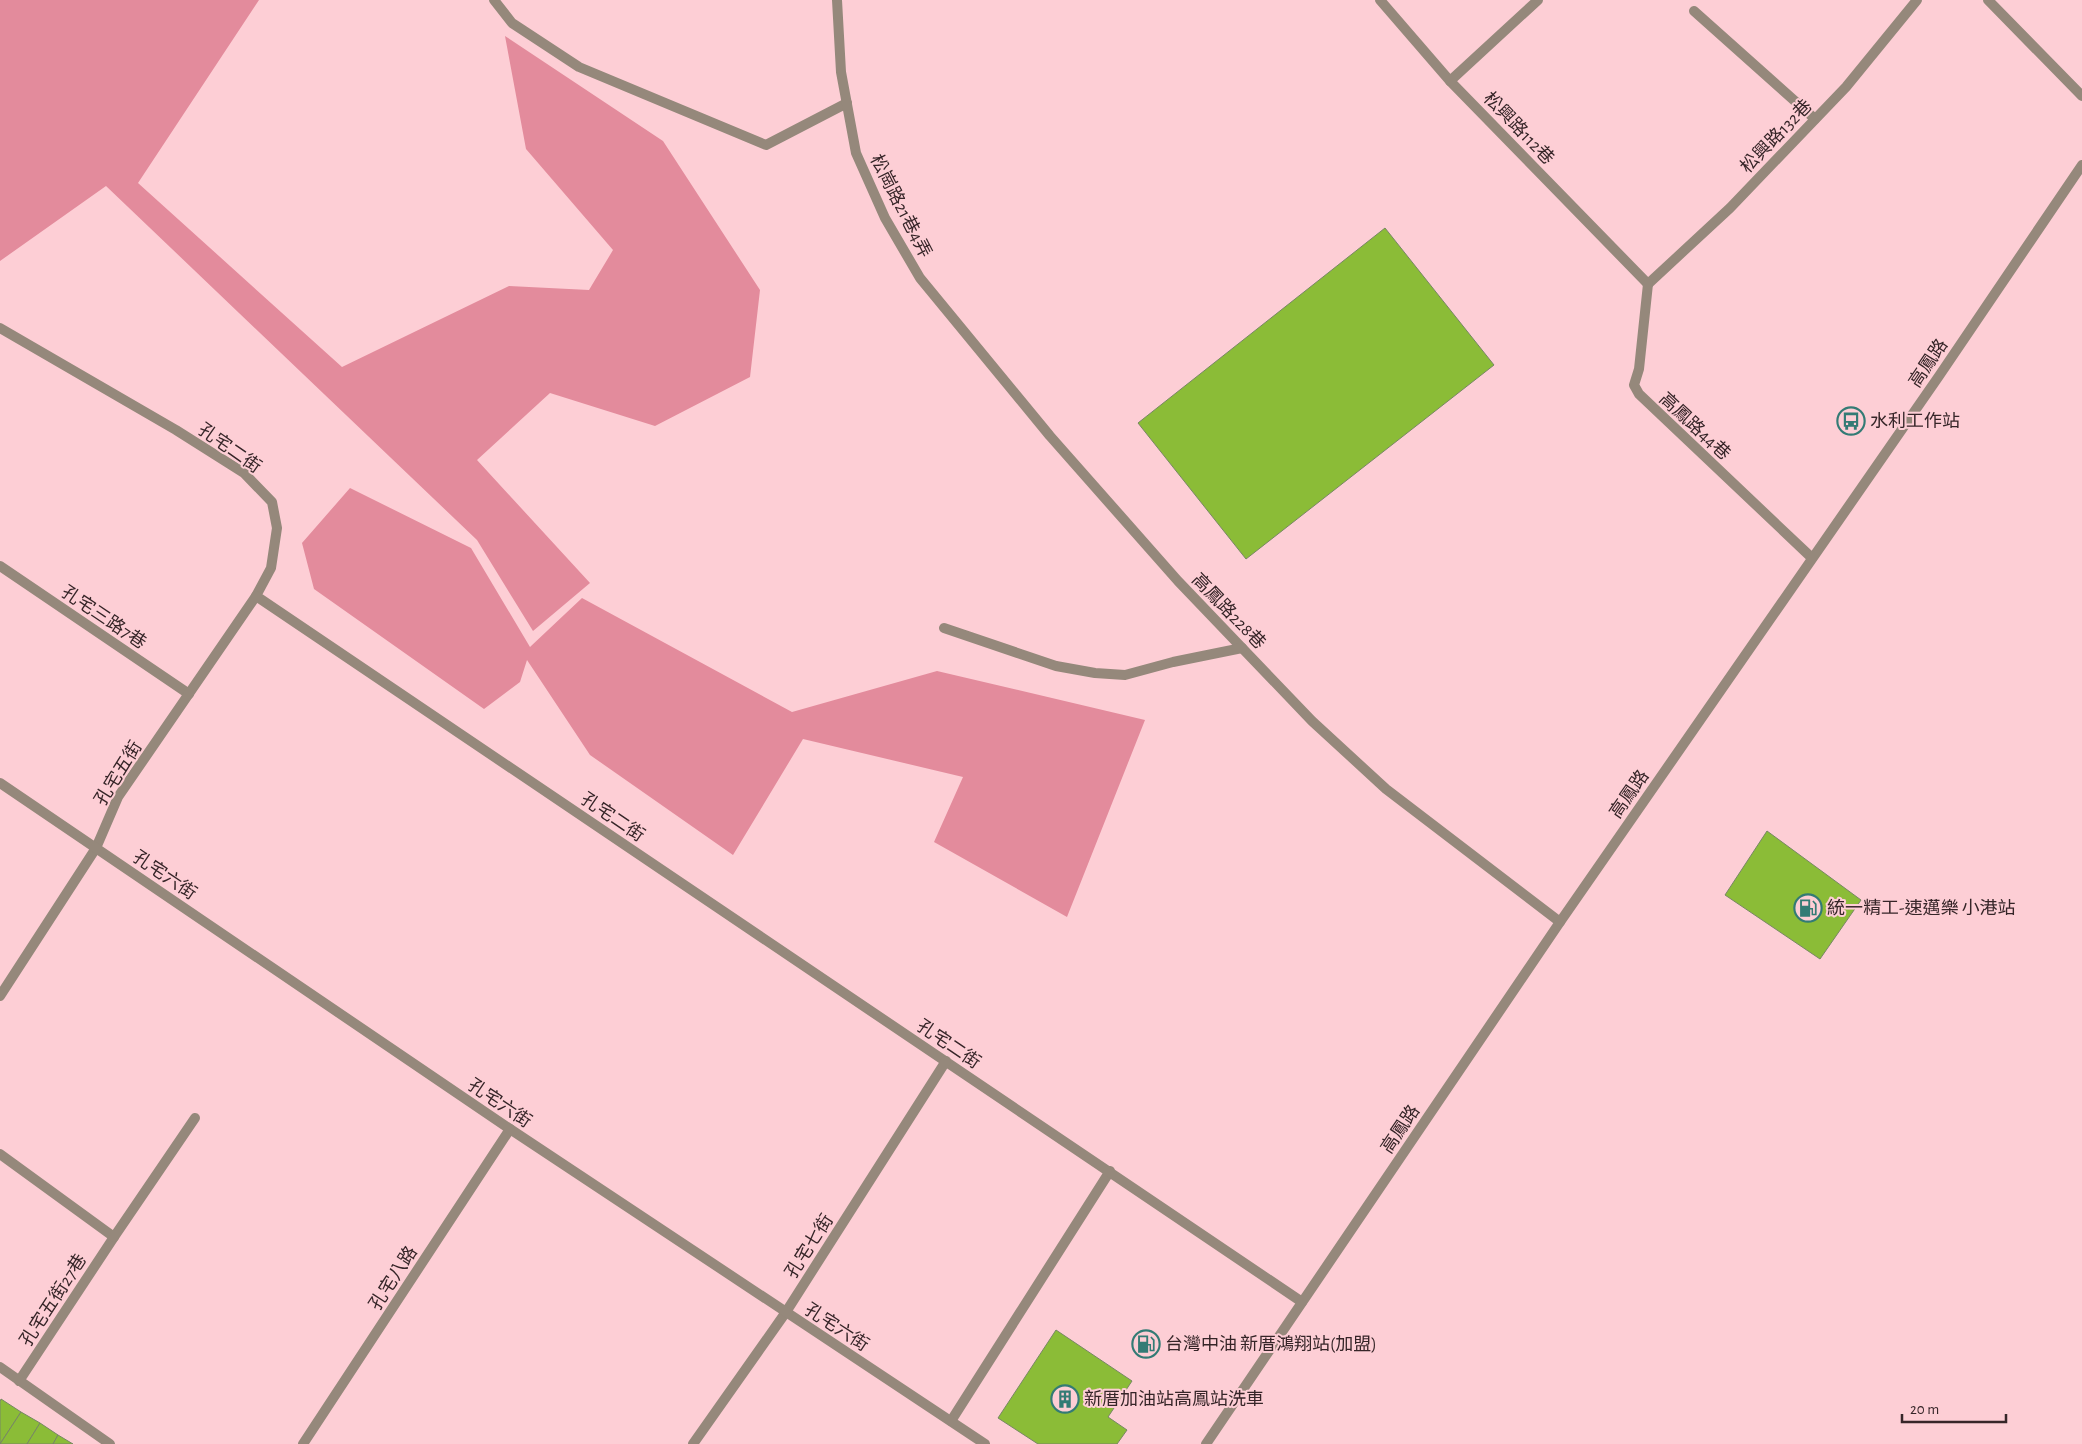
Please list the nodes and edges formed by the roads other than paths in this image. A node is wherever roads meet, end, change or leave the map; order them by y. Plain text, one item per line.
1 (494, 0) edge
2 (837, 0) edge
3 (1380, 0) edge
4 (1538, 0) edge
5 (1917, 0) edge
6 (1988, 0) edge
7 (1694, 11) dead end
8 (1450, 81) junction
9 (2082, 96) edge
10 (847, 103) junction
11 (1815, 119) junction
12 (2082, 166) edge
13 (920, 278) joint
14 (1648, 284) junction
15 (0, 328) edge
16 (1812, 558) junction
17 (0, 566) edge
18 (256, 596) junction
19 (944, 628) dead end
20 (1242, 648) junction
21 (189, 694) junction
22 (0, 783) edge
23 (96, 848) junction
24 (1560, 922) junction
25 (0, 996) edge
26 (946, 1061) junction
27 (195, 1118) dead end
28 (510, 1129) junction
29 (0, 1154) edge
30 (1110, 1171) junction
31 (114, 1237) junction
32 (1302, 1302) junction
33 (786, 1312) junction
34 (0, 1367) edge
35 (19, 1381) junction
36 (951, 1422) junction
37 (110, 1444) edge
38 (303, 1444) edge
39 (693, 1444) edge
40 (985, 1444) edge
41 (1206, 1444) edge

1 - 10 street
2 - 10 street, 松崗路21巷4弄
3 - 8 street, 松興路112巷
4 - 8 street
5 - 11 street, 松興路132巷
6 - 9 street
7 - 11 street
8 - 14 street, 松興路112巷
10 - 13 street, 松崗路21巷4弄
11 - 14 street, 松興路132巷
12 - 16 street, 高鳳路
13 - 20 street, 高鳳路228巷
14 - 16 street, 高鳳路44巷
15 - 18 street, 孔宅二街
16 - 24 street, 高鳳路
17 - 21 street, 孔宅三路7巷
18 - 21 street, 孔宅五街
18 - 26 street, 孔宅二街
19 - 20 street
20 - 24 street, 高鳳路228巷
21 - 23 street, 孔宅五街
22 - 23 street, 孔宅六街
23 - 25 street, 孔宅五街
23 - 28 street, 孔宅六街
24 - 32 street, 高鳳路
26 - 30 street, 孔宅二街
26 - 33 street, 孔宅七街
27 - 31 street, 孔宅五街27巷
28 - 33 street, 孔宅六街
28 - 38 street, 孔宅八路
29 - 31 street
30 - 32 street, 孔宅二街
30 - 36 street
31 - 35 street, 孔宅五街27巷
32 - 41 street, 高鳳路
33 - 36 street, 孔宅六街
33 - 39 street, 孔宅七街
34 - 35 street
35 - 37 street
36 - 40 street, 孔宅六街

